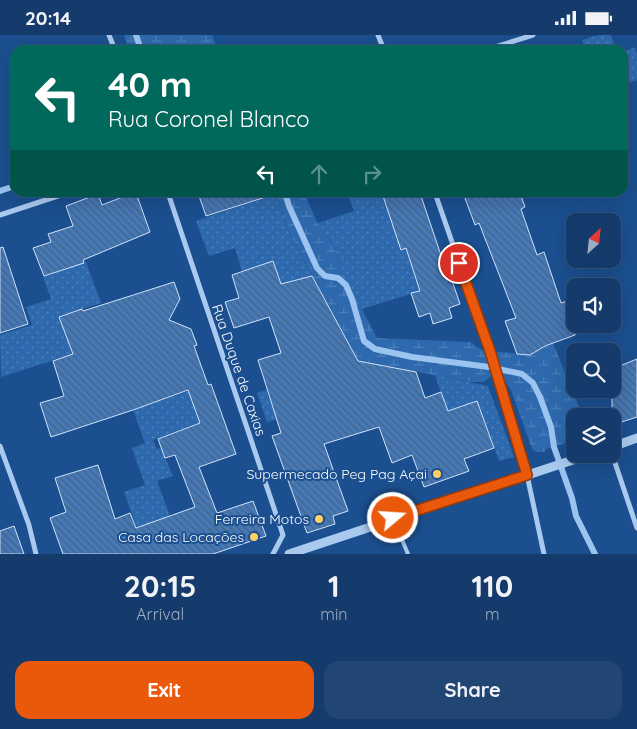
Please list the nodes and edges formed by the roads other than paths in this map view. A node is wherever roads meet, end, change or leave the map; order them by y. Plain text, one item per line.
1 (533, 35) edge
2 (502, 45) edge
3 (55, 197) edge
4 (169, 197) edge
5 (436, 197) edge
6 (0, 215) edge
7 (637, 438) edge
8 (621, 444) edge
9 (0, 446) edge
10 (566, 462) edge
11 (615, 463) edge
12 (527, 475) junction
13 (393, 518) junction
14 (637, 528) edge
15 (36, 554) edge
16 (273, 554) edge
17 (289, 554) edge
18 (408, 554) edge
19 (544, 554) edge

1 - 2 street
3 - 6 street
4 - 16 street, Rua Duque de Caxias
5 - 12 street
7 - 8 street
9 - 15 street
10 - 12 street
11 - 14 street
12 - 13 street
12 - 19 street
13 - 17 street
13 - 18 lane

